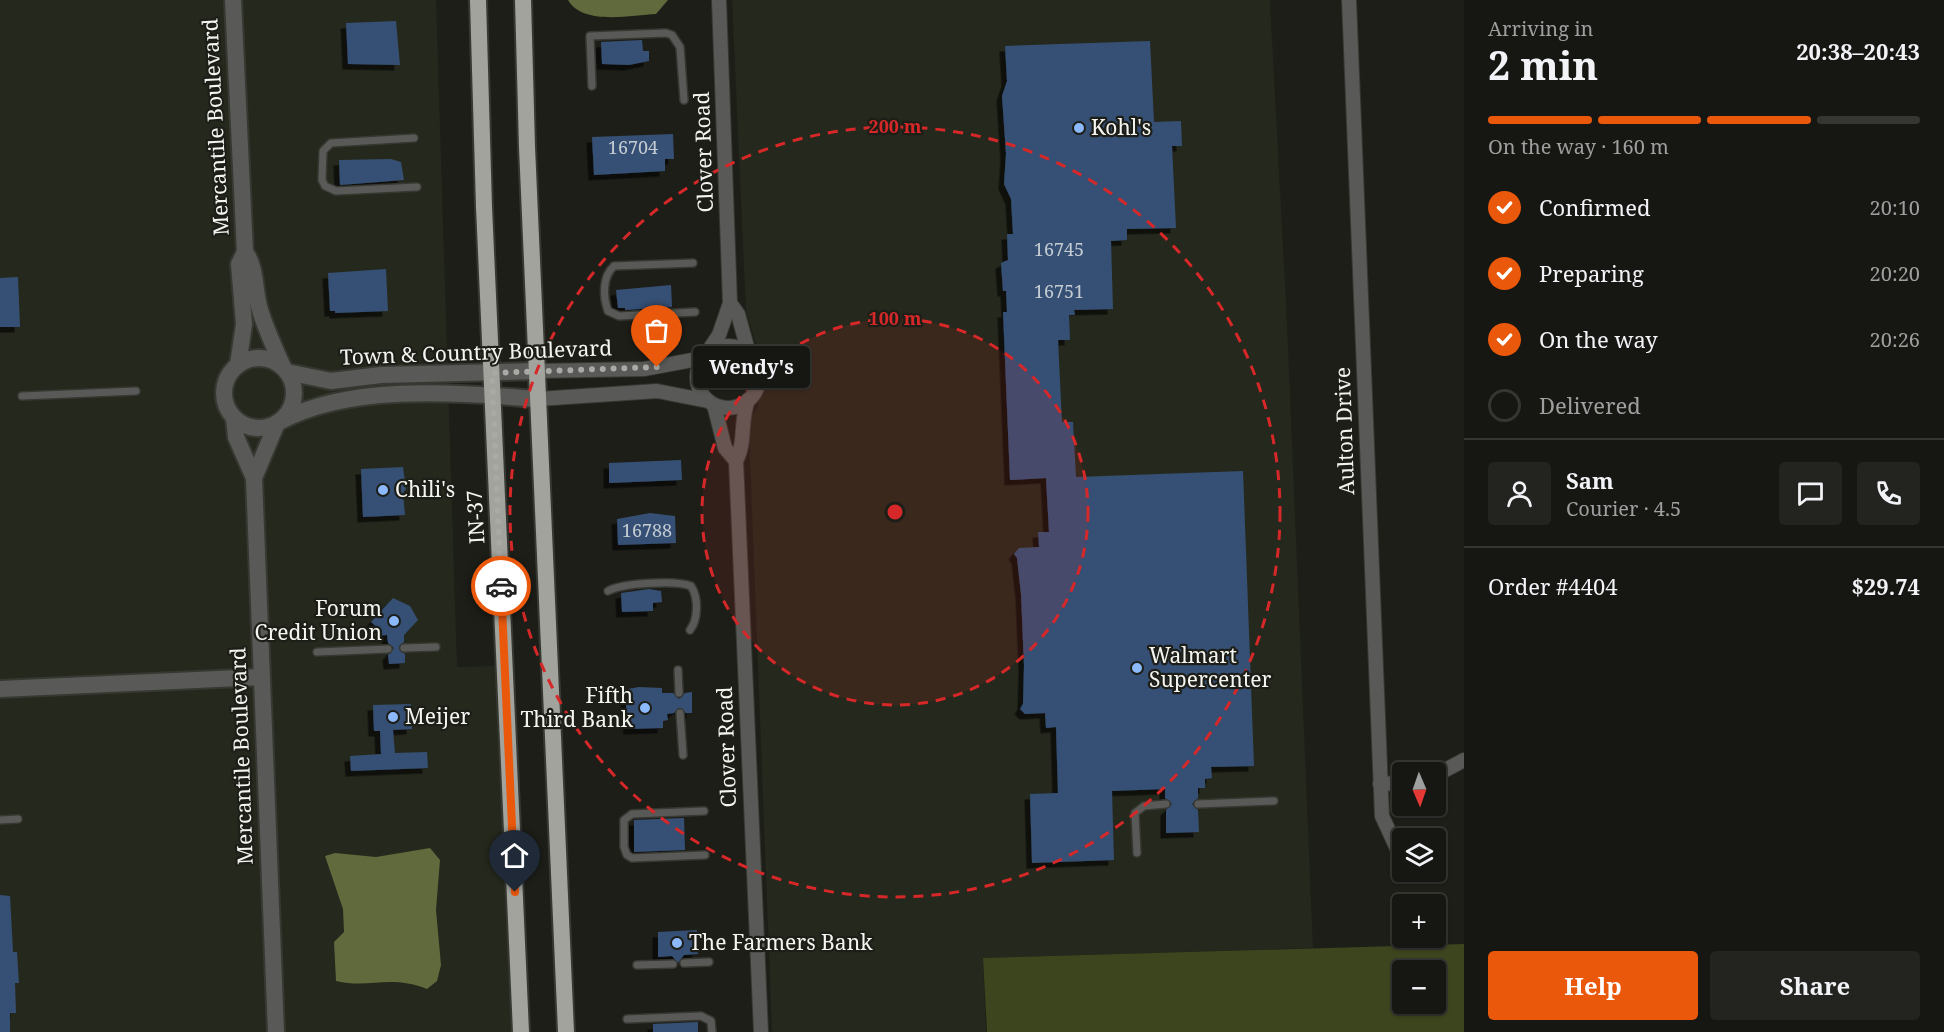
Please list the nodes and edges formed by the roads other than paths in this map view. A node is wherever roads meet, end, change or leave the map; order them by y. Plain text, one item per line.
1 (233, 0) edge
2 (478, 0) edge
3 (524, 0) edge
4 (719, 0) edge
5 (1349, 0) edge
6 (592, 86) dead end
7 (684, 100) dead end
8 (414, 138) dead end
9 (417, 187) dead end
10 (244, 252) junction
11 (693, 263) dead end
12 (730, 303) junction
13 (695, 312) dead end
14 (749, 354) junction
15 (704, 357) junction
16 (238, 365) junction
17 (285, 369) junction
18 (537, 371) junction
19 (492, 373) junction
20 (136, 392) dead end
21 (22, 396) dead end
22 (493, 396) junction
23 (538, 399) junction
24 (748, 400) junction
25 (711, 403) junction
26 (234, 418) junction
27 (279, 422) junction
28 (736, 461) junction
29 (254, 478) junction
30 (608, 591) dead end
31 (690, 630) dead end
32 (436, 647) dead end
33 (404, 648) dead end
34 (388, 649) dead end
35 (317, 652) dead end
36 (678, 670) dead end
37 (261, 677) junction
38 (0, 689) edge
39 (679, 693) dead end
40 (680, 713) dead end
41 (682, 754) dead end
42 (1464, 760) edge
43 (1446, 770) edge
44 (1392, 783) edge
45 (1380, 784) junction
46 (1274, 801) dead end
47 (1166, 804) dead end
48 (1198, 804) dead end
49 (704, 811) dead end
50 (18, 819) dead end
51 (0, 820) edge
52 (1392, 838) edge
53 (1137, 853) dead end
54 (705, 855) dead end
55 (709, 962) dead end
56 (684, 963) dead end
57 (673, 964) dead end
58 (637, 965) dead end
59 (627, 1019) dead end
60 (276, 1032) edge
61 (521, 1032) edge
62 (566, 1032) edge
63 (712, 1032) edge
64 (761, 1032) edge

1 - 10 street, Mercantile Boulevard
2 - 19 highway, IN-37
3 - 18 highway
4 - 12 street, Clover Road
5 - 45 street, Aulton Drive
6 - 7 lane
8 - 9 lane
10 - 16 street, Mercantile Boulevard
10 - 17 street, Mercantile Boulevard
11 - 13 lane
12 - 14 street, Clover Road
12 - 15 street, Clover Road
14 - 15 street
14 - 24 street
15 - 18 street, Town & Country Boulevard
15 - 25 street
16 - 17 street
16 - 26 street
17 - 19 street, Town & Country Boulevard
17 - 27 street
18 - 19 street, Town & Country Boulevard
18 - 23 highway
19 - 22 highway, IN-37
20 - 21 lane
22 - 23 street, Town & Country Boulevard
22 - 27 street, Town & Country Boulevard
22 - 61 highway, IN-37
23 - 25 street, Town & Country Boulevard
23 - 62 highway
24 - 25 street
24 - 28 street, Clover Road
25 - 28 street, Clover Road
26 - 27 street
26 - 29 street, Mercantile Boulevard
27 - 29 street, Mercantile Boulevard
28 - 64 street, Clover Road
29 - 37 street, Mercantile Boulevard
30 - 31 lane
32 - 33 lane
34 - 35 lane
36 - 39 lane
37 - 38 street
37 - 60 street, Mercantile Boulevard
40 - 41 lane
42 - 43 street
44 - 45 street
45 - 52 street, Aulton Drive
46 - 48 lane
47 - 53 lane
49 - 54 lane
50 - 51 lane
55 - 56 lane
57 - 58 lane
59 - 63 lane

